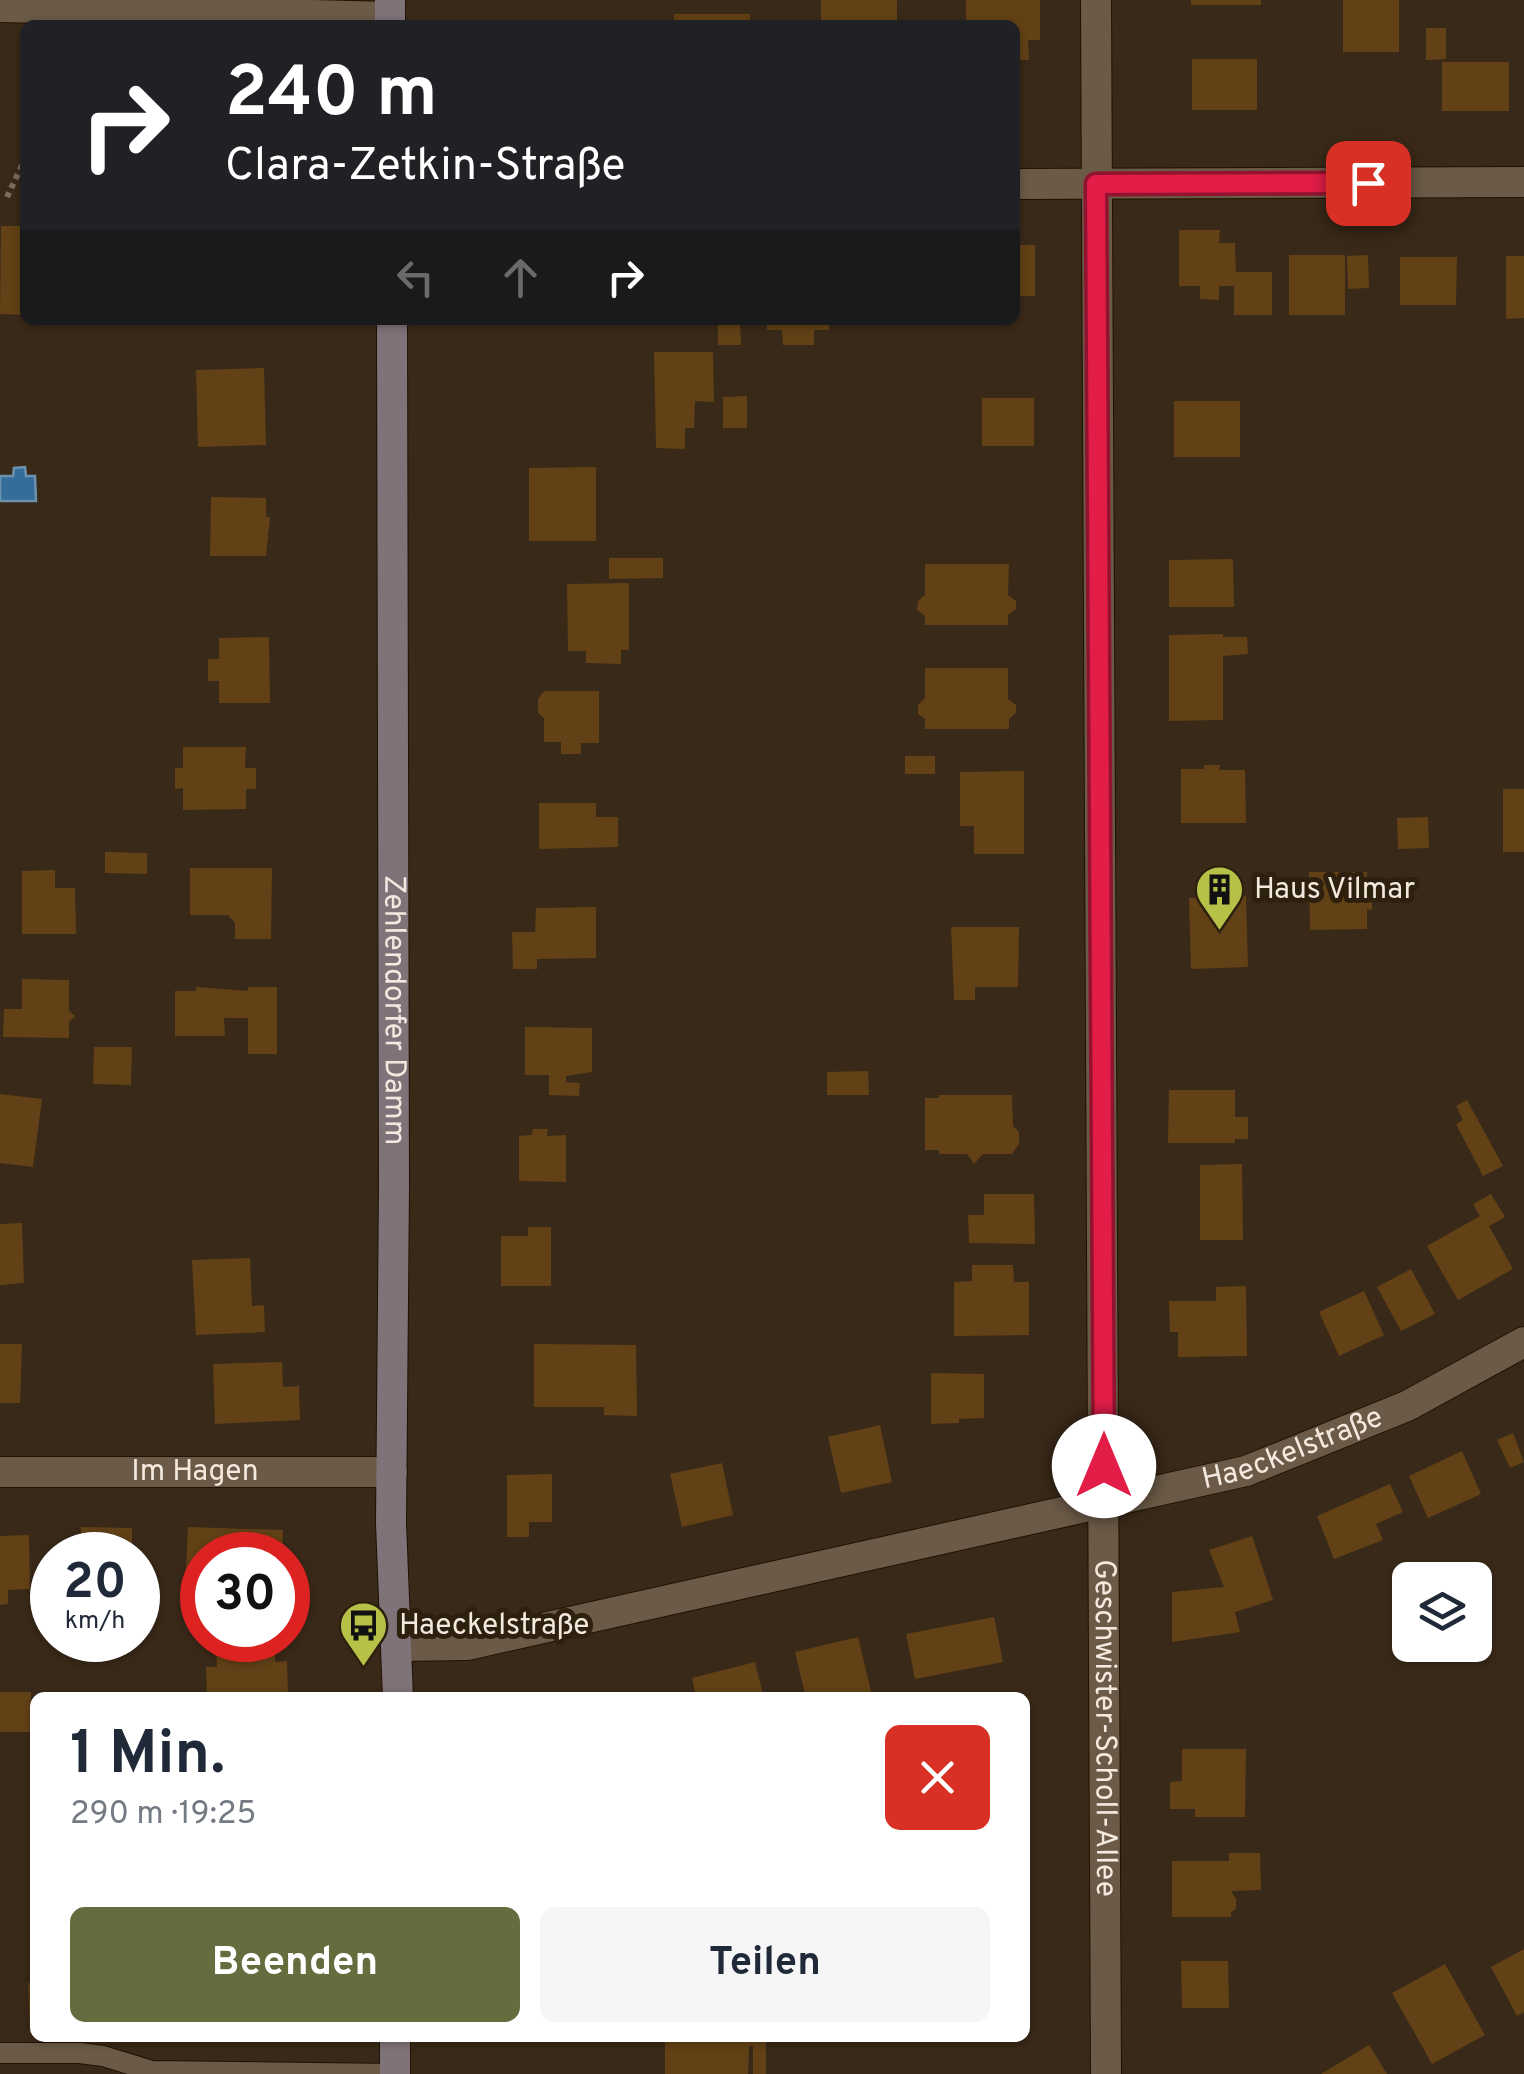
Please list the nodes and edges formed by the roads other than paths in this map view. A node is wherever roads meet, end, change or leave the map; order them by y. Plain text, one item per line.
1 (1096, 0) edge
2 (38, 4) edge
3 (0, 7) edge
4 (390, 14) edge
5 (1524, 182) edge
6 (1020, 184) edge
7 (1096, 184) junction
8 (392, 325) edge
9 (1524, 1342) edge
10 (0, 1472) edge
11 (392, 1472) junction
12 (1104, 1504) junction
13 (398, 1646) junction
14 (398, 1692) edge
15 (395, 2042) edge
16 (0, 2053) edge
17 (394, 2074) edge
18 (1106, 2074) edge

1 - 7 street, Geschwister-Scholl-Allee
2 - 3 street
2 - 4 street
5 - 7 street
6 - 7 street
7 - 12 street, Geschwister-Scholl-Allee
8 - 11 main road, Zehlendorfer Damm
9 - 12 street, Haeckelstraße
10 - 11 street, Im Hagen
11 - 13 main road, Zehlendorfer Damm
12 - 13 street, Haeckelstraße
12 - 18 street, Geschwister-Scholl-Allee
13 - 14 main road, Zehlendorfer Damm
15 - 17 main road
16 - 17 lane

